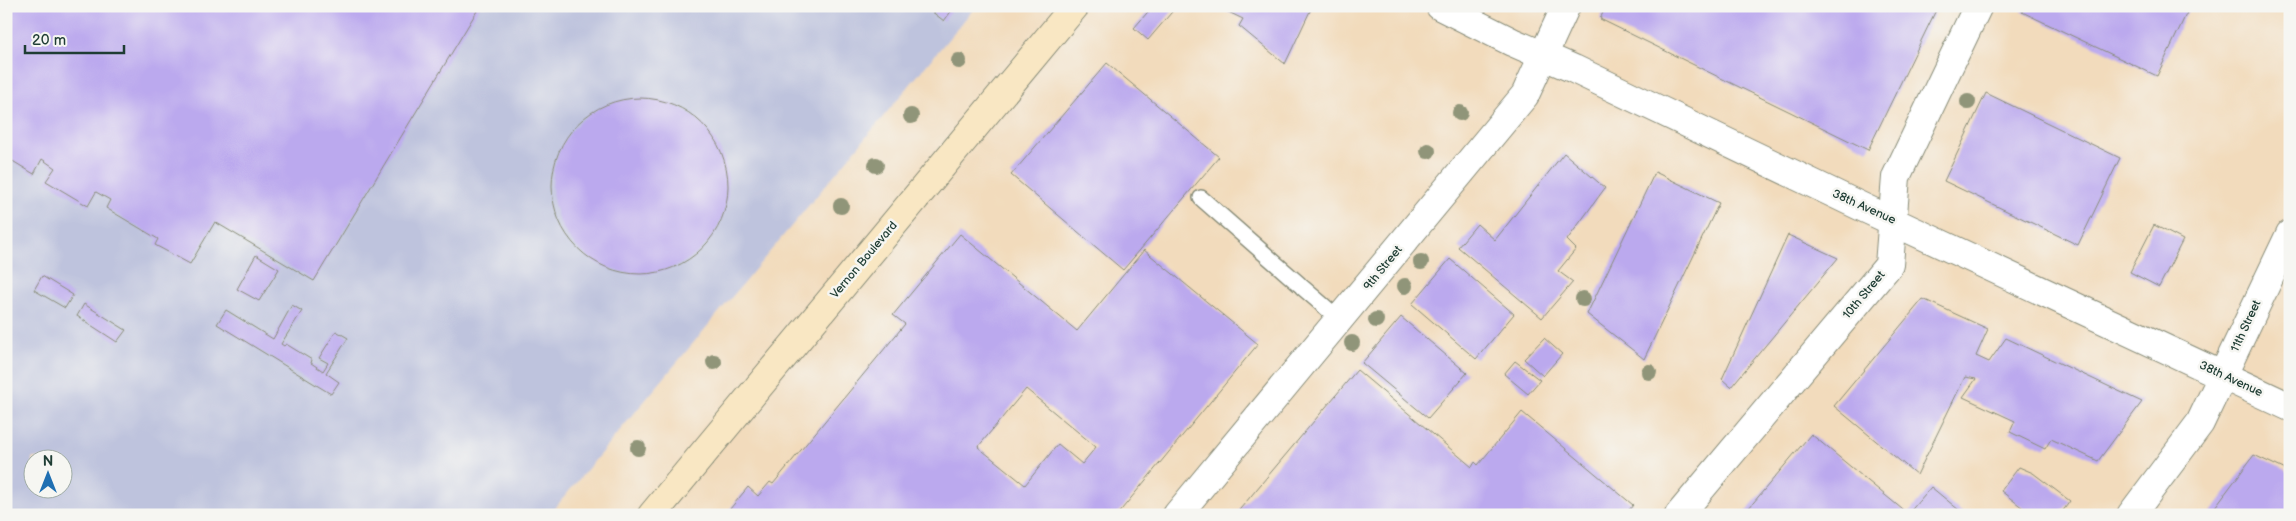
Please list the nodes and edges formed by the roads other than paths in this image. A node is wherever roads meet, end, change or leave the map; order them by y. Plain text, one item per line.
1 (1075, 6) edge
2 (1440, 6) edge
3 (1566, 6) edge
4 (1978, 6) edge
5 (1543, 55) junction
6 (1201, 198) dead end
7 (1892, 220) junction
8 (2290, 234) edge
9 (1340, 320) junction
10 (2223, 376) junction
11 (2290, 407) edge
12 (652, 515) edge
13 (1178, 515) edge
14 (1679, 515) edge
15 (2131, 515) edge

1 - 12 main road, Vernon Boulevard
2 - 5 street, 38th Avenue
3 - 5 street, 9th Street
4 - 7 street, 10th Street
5 - 7 street, 38th Avenue
5 - 9 street, 9th Street
6 - 9 lane
7 - 10 street, 38th Avenue
7 - 14 street, 10th Street
8 - 10 street, 11th Street
9 - 13 street, 9th Street
10 - 11 street, 38th Avenue
10 - 15 street, 11th Street

